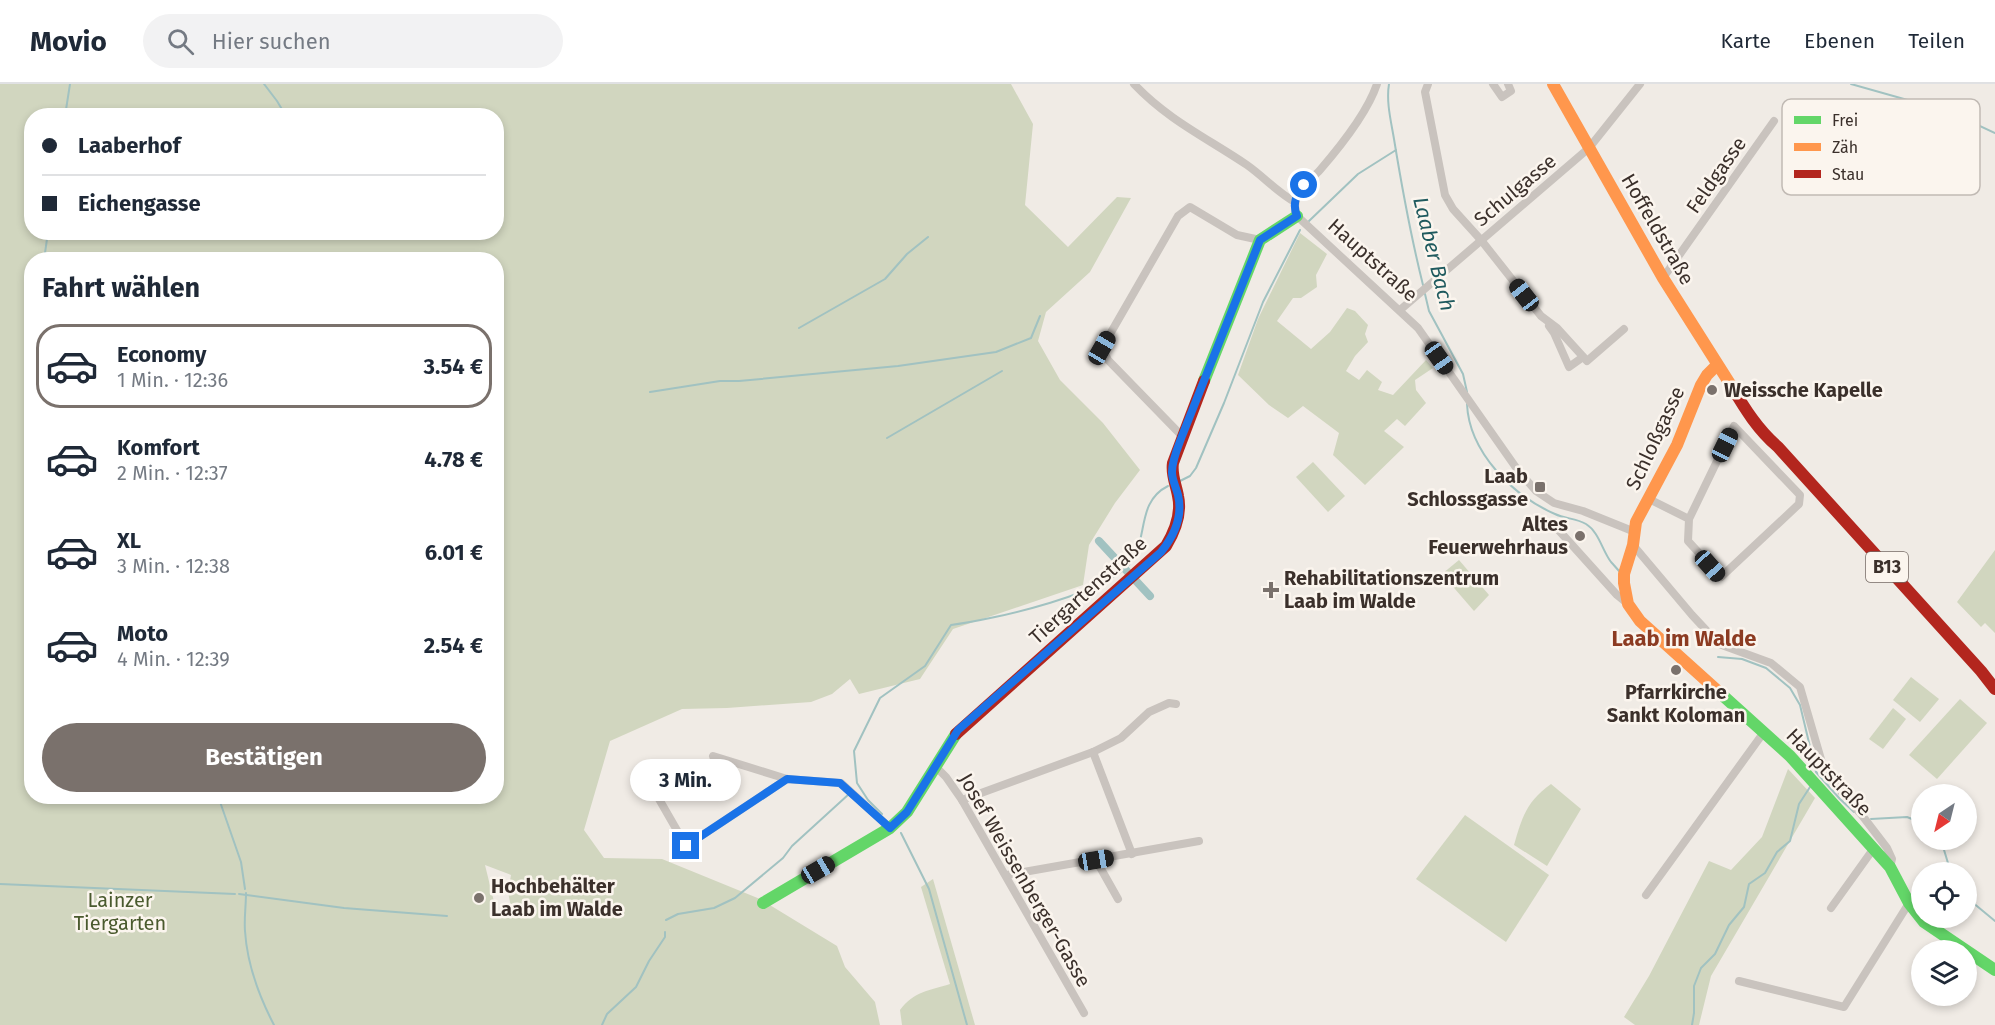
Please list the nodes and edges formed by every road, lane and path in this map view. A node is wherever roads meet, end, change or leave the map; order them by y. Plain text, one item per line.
1 (1136, 84) edge
2 (1377, 84) edge
3 (1428, 84) edge
4 (1493, 84) edge
5 (1508, 84) edge
6 (1553, 84) edge
7 (1640, 84) edge
8 (1774, 121) dead end
9 (1589, 148) junction
10 (1295, 202) junction
11 (1297, 216) junction
12 (1260, 240) junction
13 (1481, 240) junction
14 (1664, 278) junction
15 (1400, 310) junction
16 (1541, 316) junction
17 (1624, 329) dead end
18 (1583, 357) junction
19 (1718, 366) junction
20 (1182, 436) junction
21 (1649, 499) junction
22 (1689, 519) junction
23 (1554, 525) dead end
24 (1634, 538) junction
25 (1628, 604) junction
26 (1995, 689) edge
27 (1176, 705) dead end
28 (1764, 732) junction
29 (1093, 752) junction
30 (712, 756) dead end
31 (935, 766) junction
32 (644, 773) dead end
33 (787, 779) junction
34 (962, 800) junction
35 (890, 828) junction
36 (1199, 841) dead end
37 (1874, 848) junction
38 (1132, 854) junction
39 (1096, 860) junction
40 (1890, 867) junction
41 (1007, 875) junction
42 (1646, 895) dead end
43 (1118, 899) dead end
44 (763, 903) dead end
45 (1909, 903) junction
46 (1831, 908) dead end
47 (1995, 970) edge
48 (1739, 981) dead end
49 (1084, 1013) dead end

1 - 10 street
2 - 10 street
3 - 13 street
4 - 5 street
6 - 9 street, Hoffeldstraße / B13
7 - 9 street, Schulgasse
8 - 14 street, Feldgasse
9 - 13 street, Schulgasse
9 - 14 street, Hoffeldstraße / B13
10 - 11 street
11 - 12 street
11 - 15 street, Hauptstraße
12 - 20 street, Tiergartenstraße
12 - 20 street
13 - 15 street, Schulgasse
13 - 16 street
14 - 19 street, Hoffeldstraße / B13
15 - 24 street, Hauptstraße
16 - 18 street
16 - 18 street
17 - 18 street
19 - 21 street, Schloßgasse
19 - 26 street, Hoffeldstraße / B13
20 - 31 street, Tiergartenstraße
21 - 22 street
21 - 24 street, Schloßgasse
22 - 22 street
23 - 25 street, Hauptstraße
24 - 25 street, Hauptstraße
24 - 40 street
25 - 28 street, Hauptstraße
27 - 29 street
28 - 37 street, Hauptstraße
28 - 42 street
29 - 34 street
29 - 38 street
30 - 33 street
31 - 34 street, Josef Weissenberger-Gasse
31 - 35 street, Tiergartenstraße
32 - 33 street
33 - 35 street
34 - 41 street, Josef Weissenberger-Gasse
35 - 44 street, Tiergartenstraße
36 - 38 street
37 - 40 street, Hauptstraße
37 - 46 street
38 - 39 street
39 - 41 street
39 - 43 street
40 - 45 street, Hauptstraße
41 - 49 street, Josef Weissenberger-Gasse
45 - 47 street, Hauptstraße
45 - 48 street

